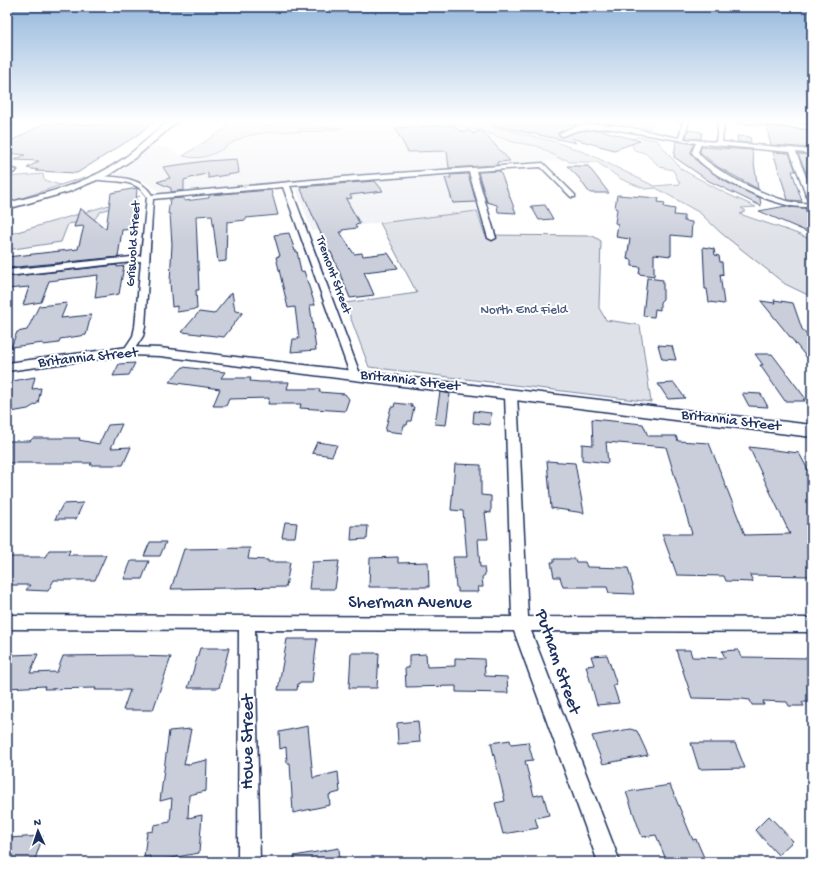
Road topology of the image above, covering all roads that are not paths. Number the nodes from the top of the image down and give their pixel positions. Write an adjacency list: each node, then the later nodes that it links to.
1 (126, 161): 7 (main road)
2 (700, 161): 11 (street)
3 (796, 161): 11 (street)
4 (14, 170): 6 (street)
5 (472, 170): 8 (street); 9 (street); 13 (street)
6 (7, 175)
7 (96, 178): 10 (street, Griswold Street); 12 (main road)
8 (286, 185): 10 (street); 18 (street, Tremont Street)
9 (573, 196)
10 (150, 197): 14 (street, Griswold Street)
11 (812, 202)
12 (7, 206)
13 (492, 238)
14 (146, 258): 15 (street); 16 (street, Griswold Street)
15 (7, 273)
16 (128, 351): 17 (main road, Britannia Street); 18 (main road, Britannia Street)
17 (7, 367)
18 (355, 374): 19 (main road, Britannia Street)
19 (511, 394): 20 (main road, Britannia Street); 23 (street, Putnam Street)
20 (812, 430)
21 (7, 622): 22 (street, Sherman Avenue)
22 (247, 623): 23 (street, Sherman Avenue); 25 (street, Howe Street)
23 (520, 624): 24 (street, Sherman Avenue); 26 (street, Putnam Street)
24 (812, 625)
25 (249, 862)
26 (608, 862)

